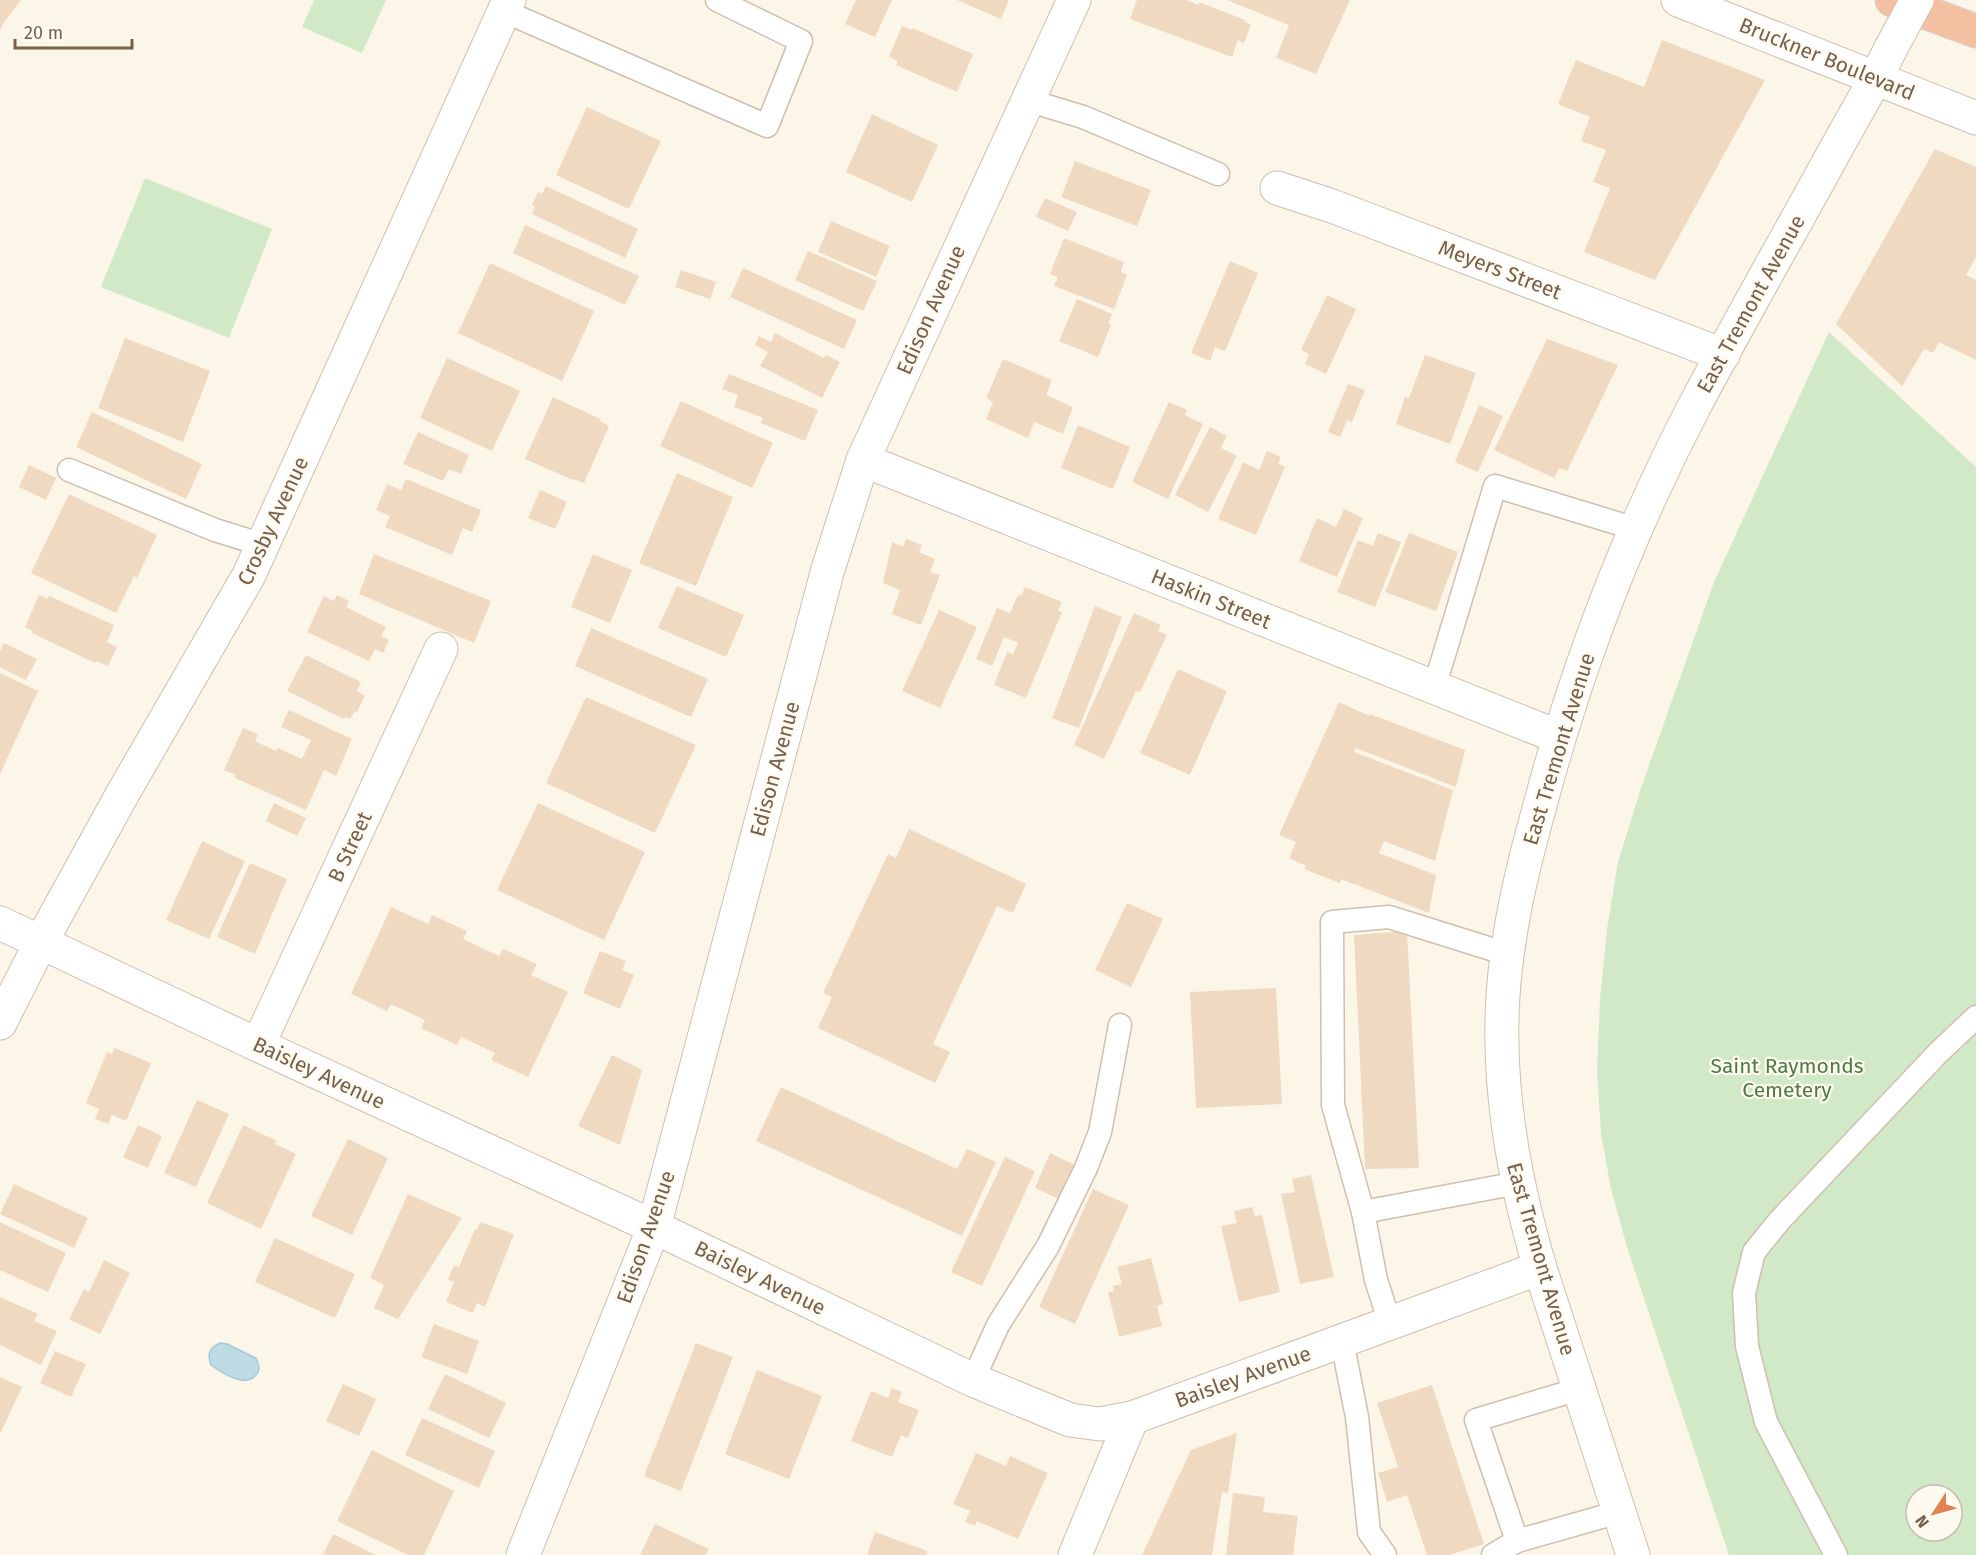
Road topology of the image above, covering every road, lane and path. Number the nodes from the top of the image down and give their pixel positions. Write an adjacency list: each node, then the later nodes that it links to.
1 (717, 0): 6 (lane)
2 (1074, 0): 9 (street, Edison Avenue)
3 (1678, 0): 8 (street, Bruckner Boulevard)
4 (1892, 0): 7 (highway)
5 (1917, 0): 8 (street, East Tremont Avenue, bridge)
6 (507, 5): 17 (street, Crosby Avenue)
7 (1976, 32)
8 (1876, 77): 10 (street, Bruckner Boulevard); 13 (street, East Tremont Avenue)
9 (1028, 100): 11 (lane); 14 (street, Edison Avenue)
10 (1976, 118)
11 (1218, 174)
12 (1277, 188): 13 (street, Meyers Street)
13 (1723, 355): 16 (street, East Tremont Avenue)
14 (863, 460): 19 (street, Haskin Street); 30 (street, Edison Avenue)
15 (69, 470): 17 (lane)
16 (1636, 529): 19 (lane); 20 (street, East Tremont Avenue)
17 (263, 545): 22 (street, Crosby Avenue)
18 (441, 650): 27 (street, B Street)
19 (1434, 688): 20 (street, Haskin Street)
20 (1559, 737): 23 (street, East Tremont Avenue)
21 (0, 923): 22 (street, Baisley Avenue)
22 (41, 942): 25 (street, Crosby Avenue); 27 (street, Baisley Avenue)
23 (1507, 954): 28 (street, East Tremont Avenue); 29 (lane)
24 (1976, 1017): 44 (lane)
25 (0, 1023)
26 (1120, 1025): 34 (lane)
27 (258, 1045): 30 (street, Baisley Avenue)
28 (1518, 1183): 29 (lane); 31 (street, East Tremont Avenue)
29 (1362, 1212): 32 (lane)
30 (654, 1227): 34 (street, Baisley Avenue); 39 (street, Edison Avenue)
31 (1540, 1268): 32 (street, Baisley Avenue); 35 (street, East Tremont Avenue)
32 (1390, 1323): 33 (street, Baisley Avenue)
33 (1342, 1341): 36 (street, Baisley Avenue); 41 (lane)
34 (973, 1380): 36 (street, Baisley Avenue)
35 (1579, 1389): 37 (street, East Tremont Avenue); 38 (lane)
36 (1132, 1418): 40 (street)
37 (1618, 1512): 38 (lane); 43 (street, East Tremont Avenue)
38 (1516, 1541): 42 (lane)
39 (523, 1555)
40 (1075, 1555)
41 (1385, 1555)
42 (1492, 1555)
43 (1633, 1555)
44 (1836, 1555)

